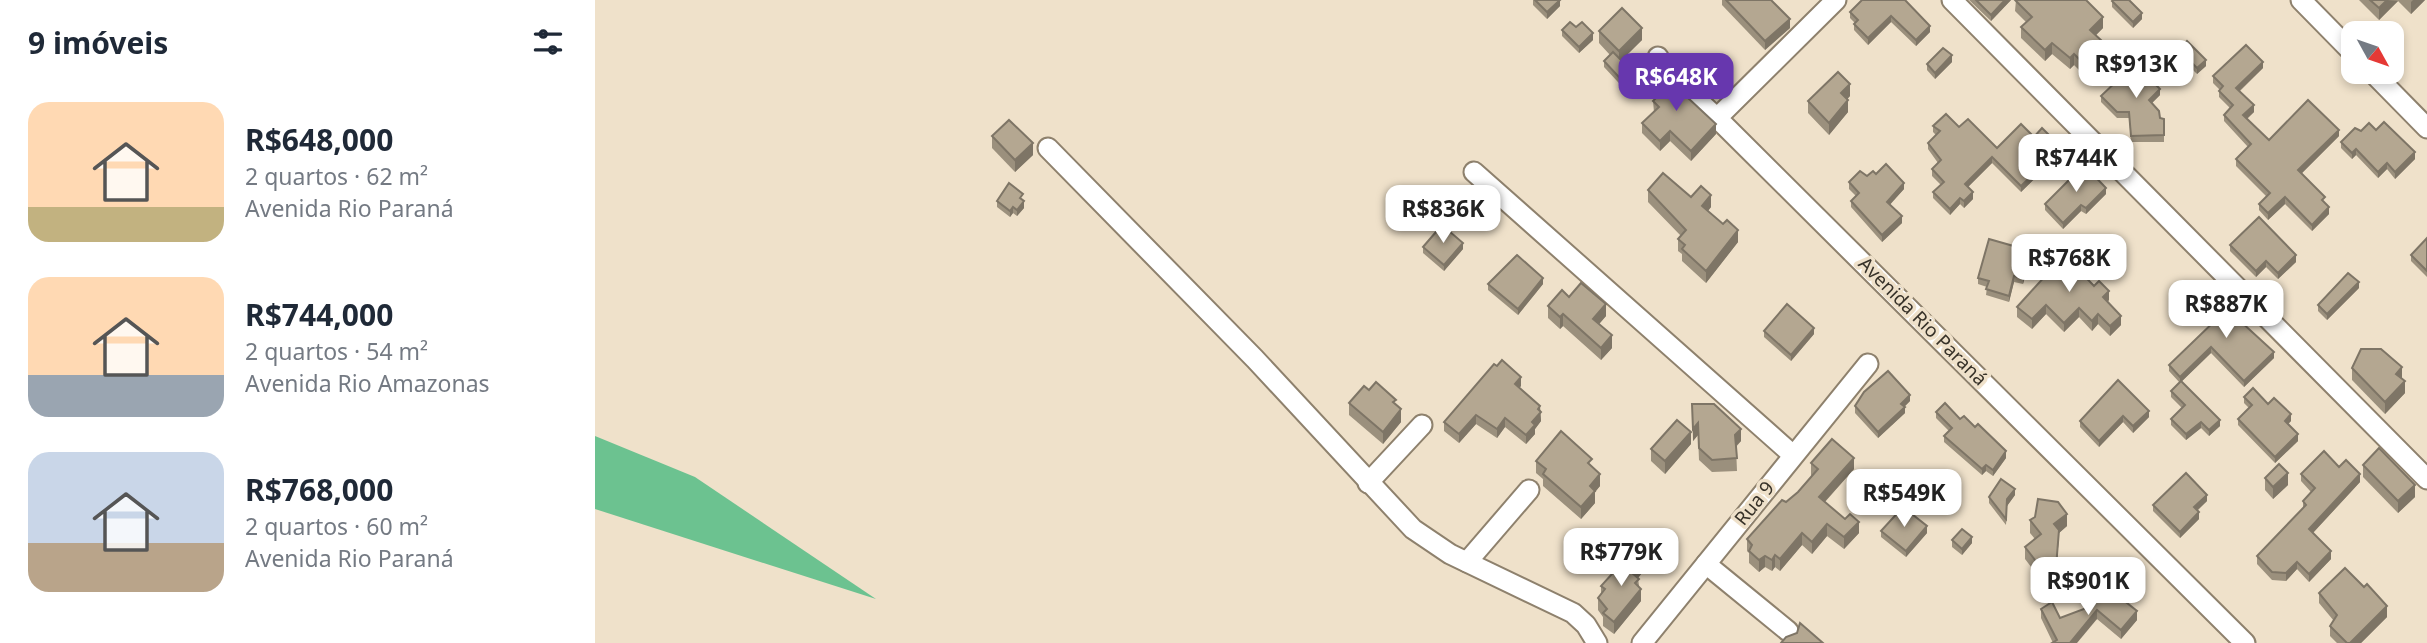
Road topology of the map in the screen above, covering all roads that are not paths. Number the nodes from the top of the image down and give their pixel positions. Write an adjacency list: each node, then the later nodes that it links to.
1 (1835, 0): 7 (street)
2 (1952, 0): 14 (street)
3 (2301, 0): 4 (street)
4 (2341, 41)
5 (1658, 57): 7 (street, Avenida Rio Paraná)
6 (2384, 84): 8 (street)
7 (1717, 118): 22 (street, Avenida Rio Paraná)
8 (2427, 128)
9 (1048, 148): 15 (street)
10 (1474, 172): 13 (street)
11 (1868, 364): 13 (street, Rua 9)
12 (1422, 425): 15 (street)
13 (1793, 455): 18 (street, Rua 9)
14 (2427, 479)
15 (1368, 483): 17 (street)
16 (1529, 490): 17 (street)
17 (1467, 562): 20 (street)
18 (1706, 564): 19 (street); 21 (street, Rua 9)
19 (1788, 631)
20 (1597, 643)
21 (1641, 643)
22 (2245, 643)

